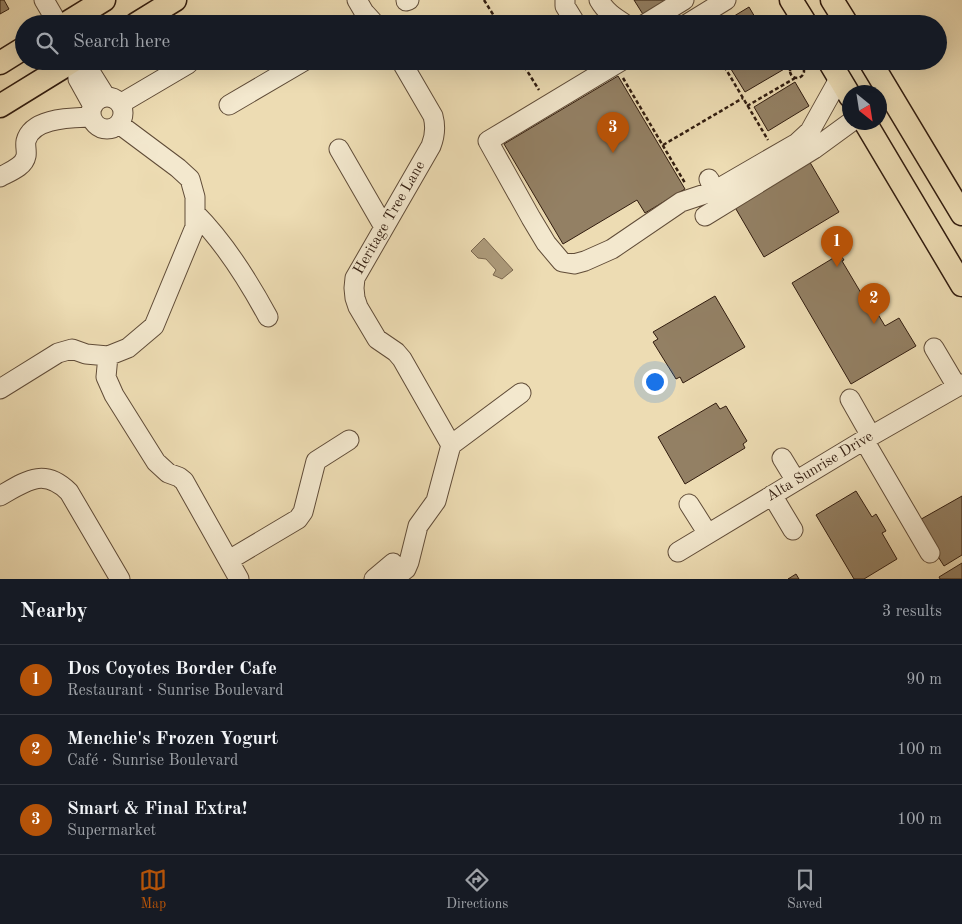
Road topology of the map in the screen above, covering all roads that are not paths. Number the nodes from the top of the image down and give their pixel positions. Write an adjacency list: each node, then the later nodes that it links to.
1 (44, 0): 12 (street)
2 (104, 0): 13 (main road)
3 (175, 0): 14 (main road)
4 (357, 0): 15 (street)
5 (564, 0): 16 (street)
6 (590, 0): 17 (street)
7 (599, 0): 18 (street)
8 (684, 0): 19 (street)
9 (726, 0): 20 (street)
10 (791, 0): 21 (main road)
11 (832, 0): 22 (main road)
12 (53, 15)
13 (80, 15)
14 (151, 15)
15 (366, 15)
16 (570, 15)
17 (596, 15)
18 (611, 15)
19 (660, 15)
20 (702, 15)
21 (800, 15)
22 (841, 15)
23 (15, 53): 24 (main road)
24 (0, 62)
25 (58, 70): 34 (main road)
26 (88, 70): 35 (street)
27 (176, 70): 35 (street)
28 (289, 70): 33 (street)
29 (406, 70): 44 (street, Heritage Tree Lane)
30 (606, 70): 32 (street)
31 (877, 70): 42 (main road)
32 (839, 79)
33 (229, 105)
34 (0, 106)
35 (102, 106): 36 (street); 36 (street); 40 (street)
36 (119, 124): 41 (street)
37 (842, 128): 43 (street)
38 (870, 130): 45 (main road)
39 (339, 149): 44 (street)
40 (0, 178)
41 (195, 213): 46 (street); 48 (street)
42 (962, 214)
43 (705, 216)
44 (384, 227): 55 (street, Heritage Tree Lane)
45 (962, 285)
46 (268, 316)
47 (934, 348): 49 (street)
48 (108, 356): 50 (street); 65 (street)
49 (959, 385): 53 (street, Alta Sunrise Drive)
50 (0, 390)
51 (521, 393): 55 (street)
52 (850, 399): 53 (street)
53 (868, 438): 57 (street, Alta Sunrise Drive); 64 (street)
54 (349, 440): 65 (street)
55 (451, 445): 66 (street)
56 (782, 458): 57 (street)
57 (796, 481): 58 (street, Alta Sunrise Drive)
58 (772, 495): 61 (street); 62 (street, Alta Sunrise Drive)
59 (0, 496): 67 (street)
60 (689, 504): 62 (street)
61 (793, 530)
62 (708, 534): 63 (street, Alta Sunrise Drive)
63 (678, 552)
64 (930, 552)
65 (228, 560): 68 (street)
66 (393, 571): 69 (street)
67 (120, 579)
68 (239, 579)
69 (374, 579)

